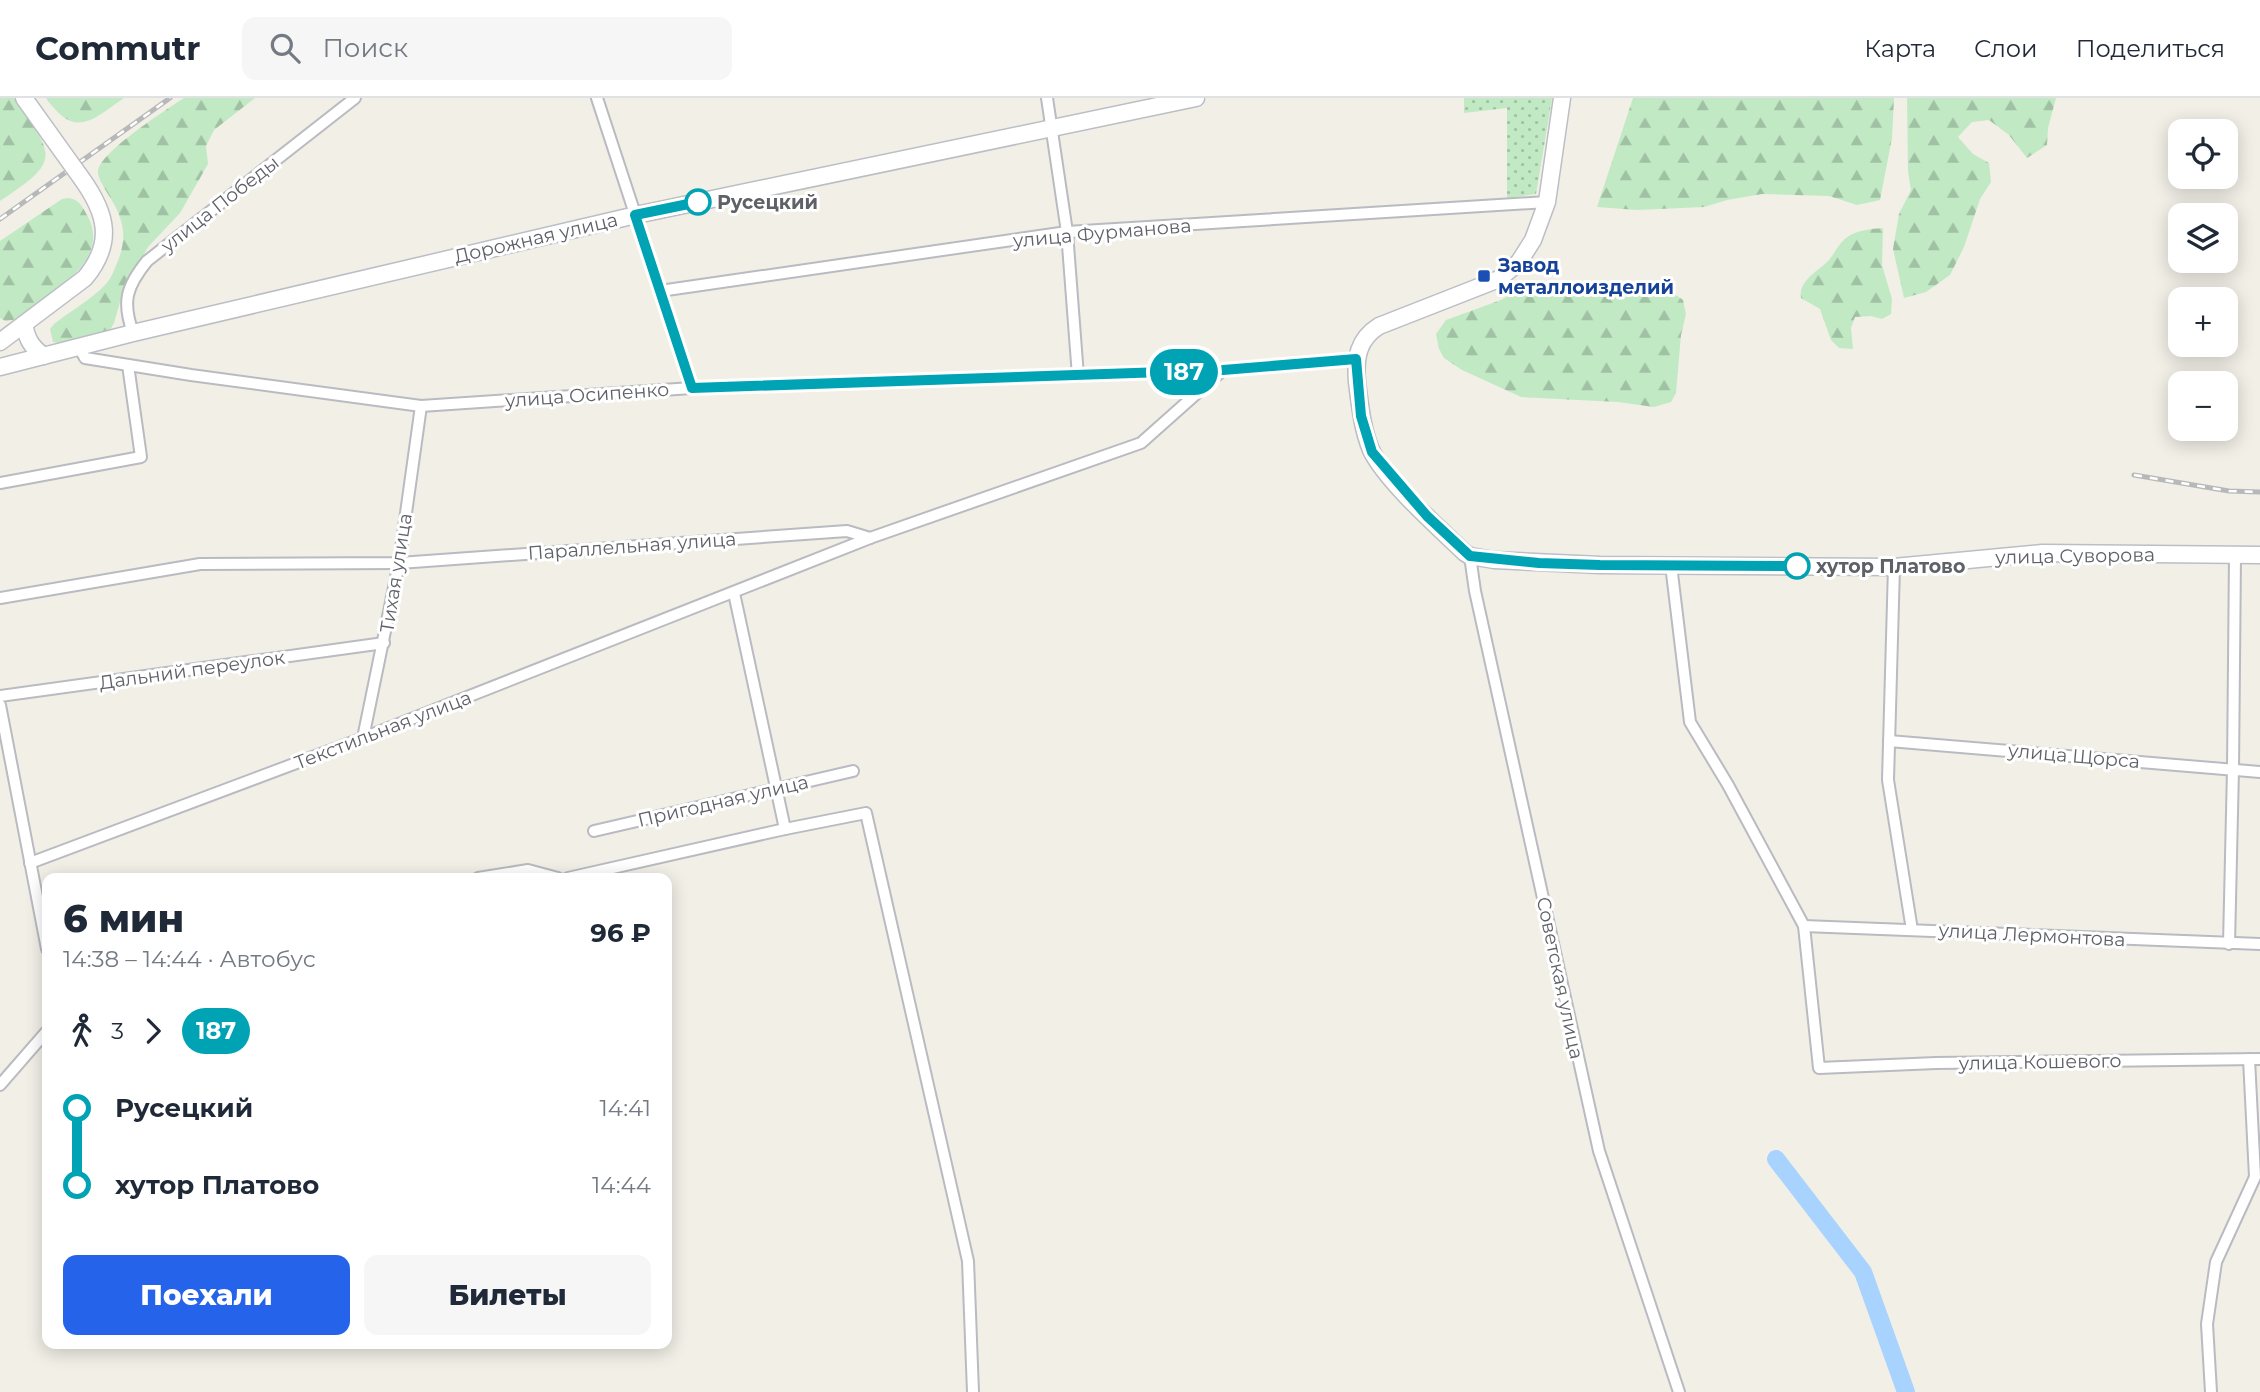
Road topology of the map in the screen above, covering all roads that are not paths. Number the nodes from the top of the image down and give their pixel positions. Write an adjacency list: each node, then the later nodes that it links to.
1 (24, 98): 12 (main road, bridge)
2 (355, 98): 13 (street, улица Победы)
3 (597, 98): 9 (street)
4 (1047, 98): 7 (street)
5 (1196, 98): 7 (main road, Дорожная улица)
6 (1562, 98): 8 (main road)
7 (1051, 130): 9 (main road, Дорожная улица); 10 (street)
8 (1547, 202): 10 (street, улица Фурманова); 17 (main road)
9 (635, 215): 11 (street); 13 (main road, Дорожная улица)
10 (1067, 232): 11 (street, улица Фурманова); 21 (street)
11 (660, 291): 22 (street)
12 (24, 324): 14 (main road); 16 (main road)
13 (133, 333): 15 (main road, Дорожная улица)
14 (0, 342)
15 (79, 347): 16 (main road, Дорожная улица); 18 (street, улица Осипенко)
16 (44, 356): 19 (main road, Дорожная улица)
17 (1356, 359): 20 (street, улица Осипенко); 28 (main road)
18 (128, 365): 23 (street, улица Осипенко); 24 (street)
19 (0, 367)
20 (1223, 370): 21 (street, улица Осипенко); 25 (street)
21 (1078, 376): 22 (street, улица Осипенко)
22 (692, 388): 23 (street, улица Осипенко)
23 (421, 406): 29 (street, Тихая улица)
24 (0, 483)
25 (870, 538): 29 (street, Параллельная улица); 32 (street, Текстильная улица)
26 (2235, 555): 27 (main road, улица Суворова); 31 (main road, улица Суворова); 39 (street)
27 (2260, 555)
28 (1470, 556): 30 (main road, улица Суворова); 58 (street, Советская улица)
29 (398, 563): 33 (street, Параллельная улица); 34 (street, Тихая улица)
30 (1671, 565): 31 (main road, улица Суворова); 50 (street)
31 (1894, 567): 38 (street)
32 (734, 593): 37 (street, Текстильная улица); 42 (street)
33 (0, 598)
34 (384, 643): 35 (street, Дальний переулок); 37 (street, Тихая улица)
35 (0, 696)
36 (0, 705): 45 (street)
37 (363, 738): 45 (street, Текстильная улица)
38 (1889, 741): 39 (street, улица Щорса); 51 (street)
39 (2233, 769): 41 (street, улица Щорса); 52 (street)
40 (853, 771): 42 (street, Пригодная улица)
41 (2260, 772)
42 (777, 788): 43 (street); 44 (street, Пригодная улица)
43 (785, 829): 48 (street); 57 (street)
44 (594, 831)
45 (30, 863): 49 (street)
46 (509, 873): 47 (street)
47 (539, 873)
48 (590, 873)
49 (42, 924)
50 (1804, 926): 51 (street, улица Лермонтова); 55 (street, улица Кошевого)
51 (1912, 930): 52 (street, улица Лермонтова)
52 (2228, 944): 53 (street, улица Лермонтова)
53 (2260, 944)
54 (42, 1037): 56 (street)
55 (2254, 1059): 59 (street)
56 (0, 1085)
57 (973, 1392)
58 (1679, 1392)
59 (2211, 1392)

